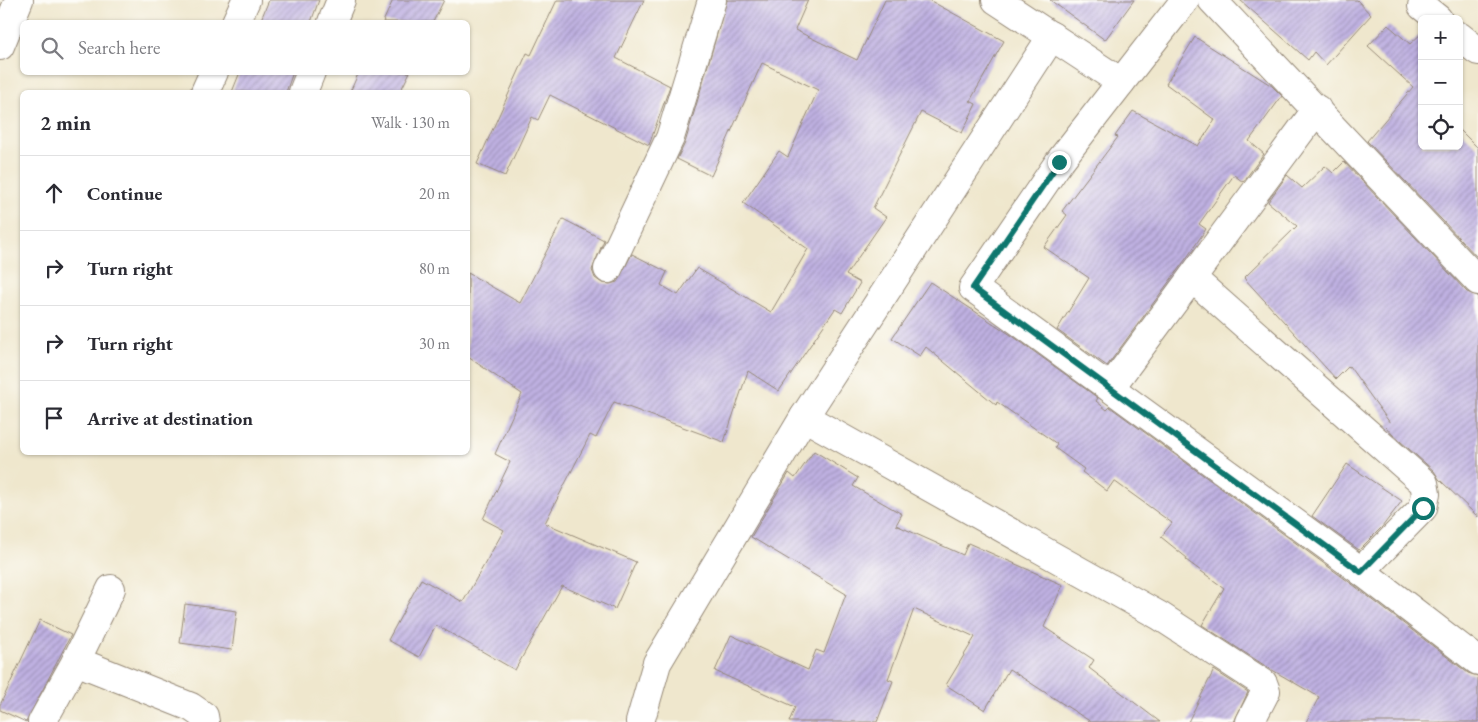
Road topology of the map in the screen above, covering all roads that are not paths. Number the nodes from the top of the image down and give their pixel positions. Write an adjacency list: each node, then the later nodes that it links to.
1 (19, 0): 12 (street)
2 (246, 0): 8 (street)
3 (341, 0): 9 (street)
4 (712, 0): 20 (street)
5 (996, 0): 10 (street)
6 (1185, 0): 16 (street)
7 (1212, 0): 19 (street)
8 (237, 20)
9 (333, 20)
10 (1052, 36): 16 (street); 24 (street)
11 (1463, 39): 13 (street)
12 (0, 46)
13 (1478, 51)
14 (213, 75): 17 (street)
15 (310, 75): 18 (street)
16 (1121, 82): 23 (street)
17 (206, 90)
18 (304, 90)
19 (1317, 109): 21 (street); 22 (street)
20 (608, 268)
21 (1192, 278): 23 (street); 25 (street)
22 (1478, 281)
23 (1110, 388): 25 (street)
24 (804, 417): 31 (street); 32 (street)
25 (1361, 572): 28 (street)
26 (111, 590): 27 (street)
27 (76, 661): 29 (street); 30 (street)
28 (1478, 661)
29 (42, 722)
30 (205, 722)
31 (640, 722)
32 (1250, 722)

